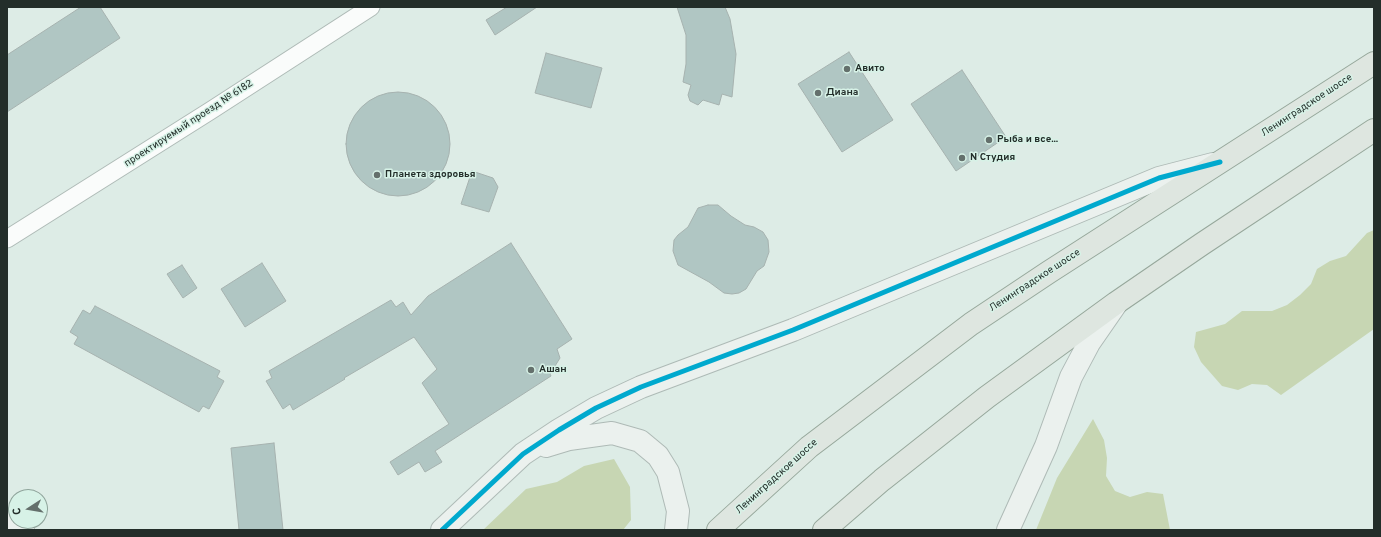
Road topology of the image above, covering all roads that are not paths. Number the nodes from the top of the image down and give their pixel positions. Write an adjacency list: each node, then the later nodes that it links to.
1 (371, 7): 5 (street, проектируемый проезд № 6182)
2 (1374, 63): 4 (main road, Ленинградское шоссе)
3 (1374, 130): 6 (main road)
4 (1220, 162): 7 (street); 12 (main road, Ленинградское шоссе)
5 (7, 239)
6 (1116, 303): 13 (main road); 14 (street)
7 (522, 454): 10 (street); 11 (street)
8 (7, 519): 9 (street)
9 (23, 530)
10 (442, 530)
11 (676, 530)
12 (718, 530)
13 (824, 530)
14 (1008, 530)

